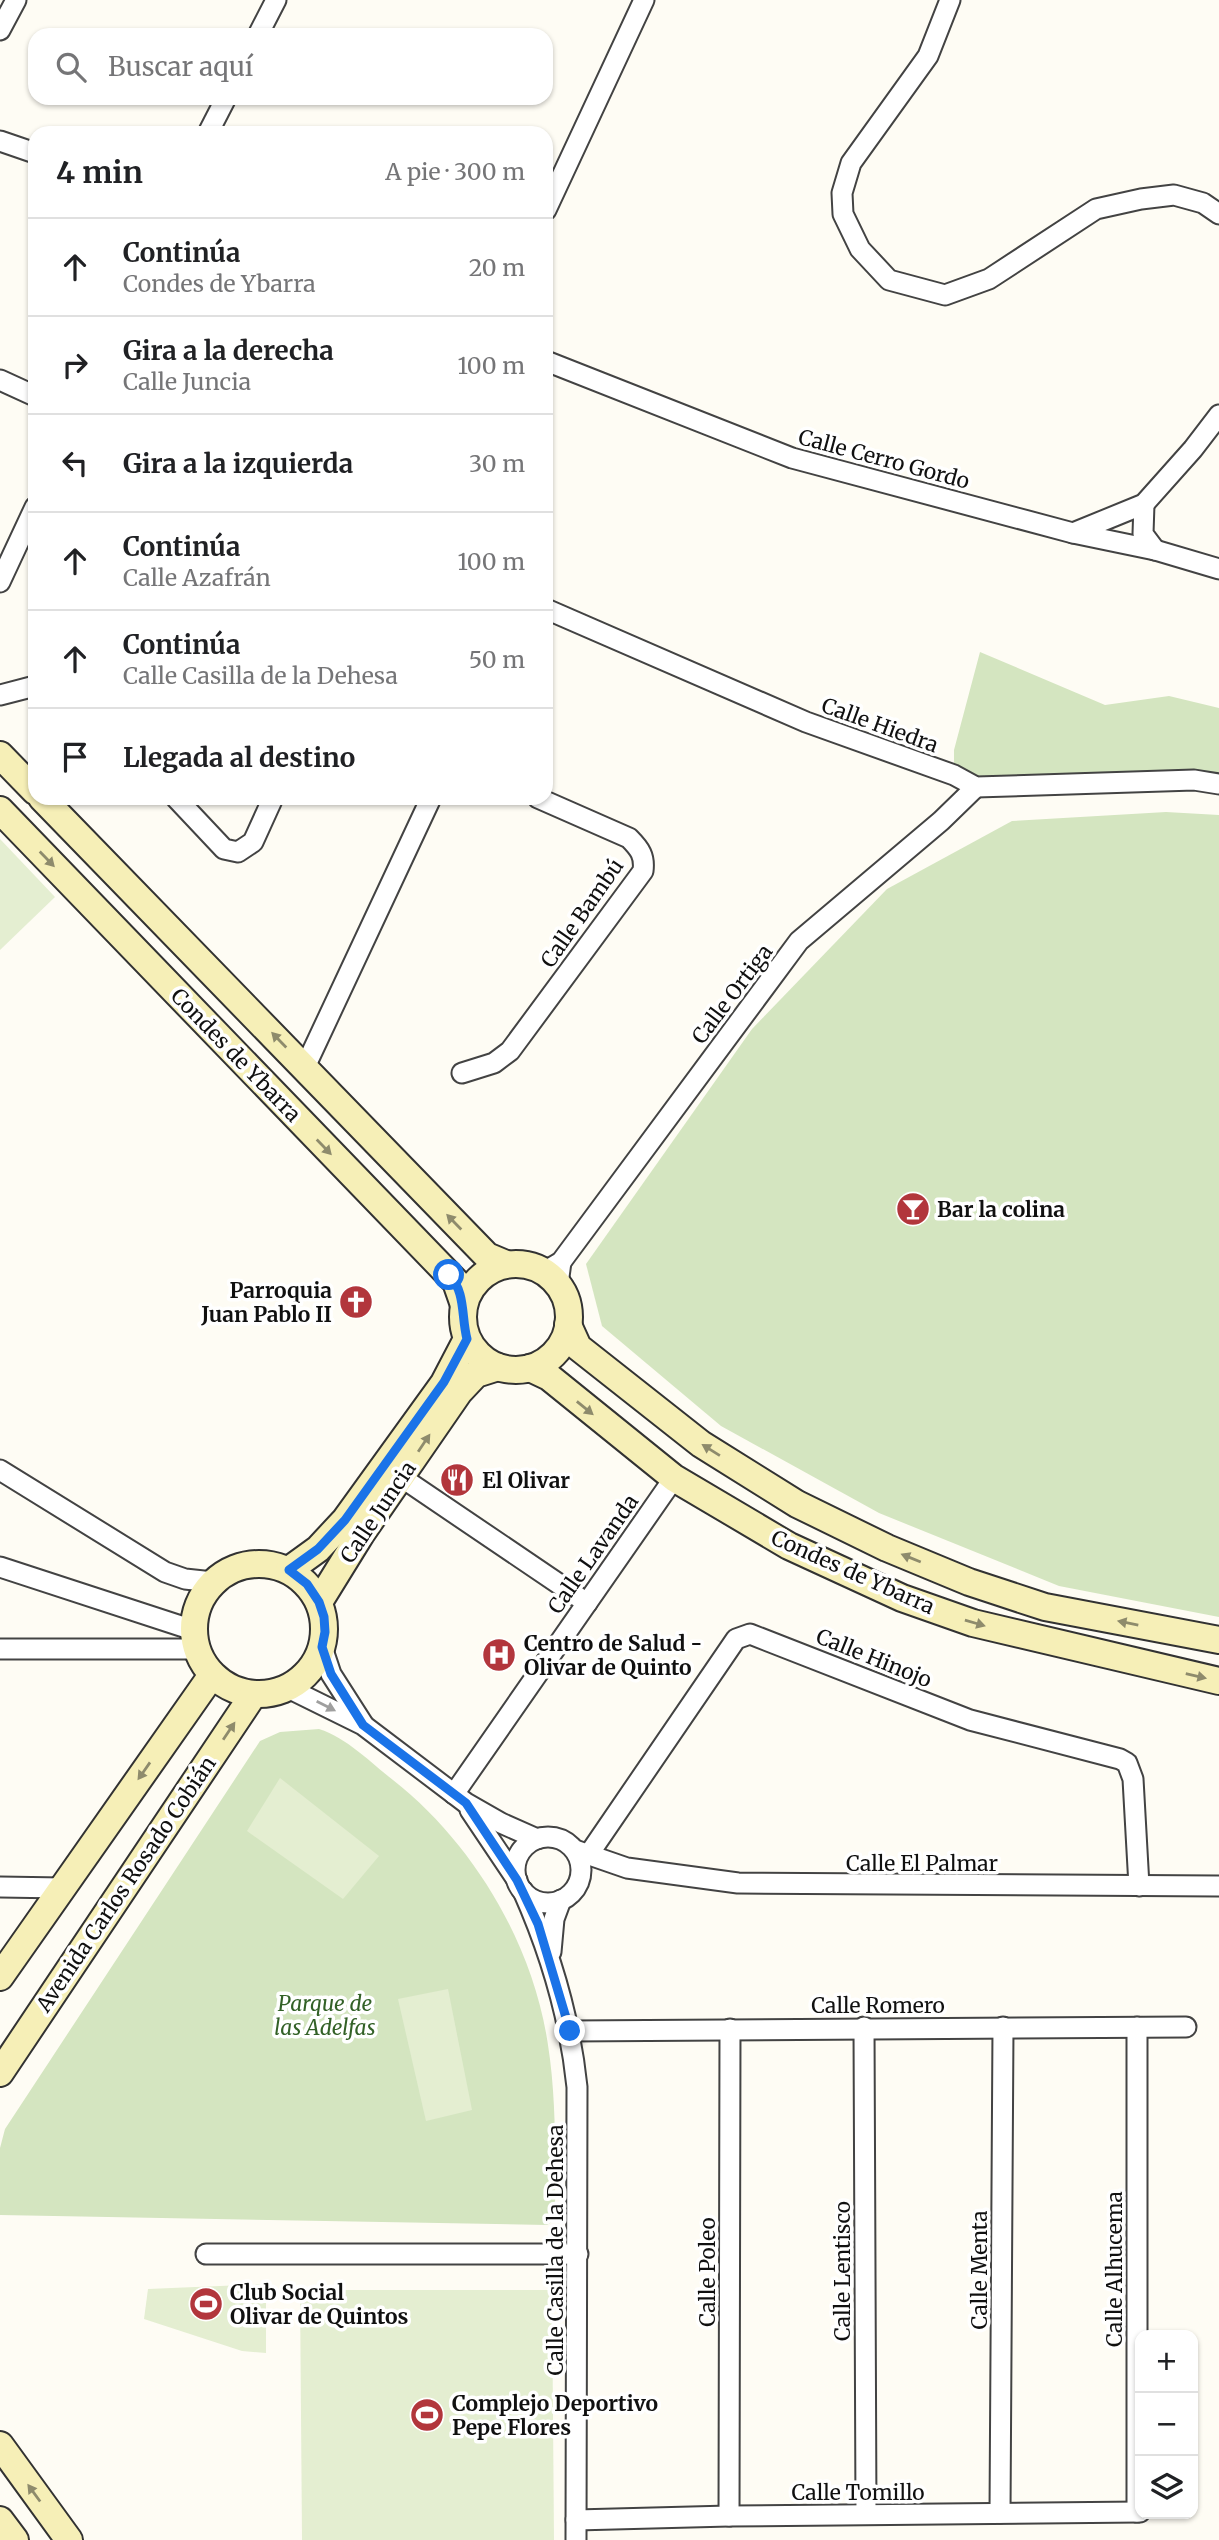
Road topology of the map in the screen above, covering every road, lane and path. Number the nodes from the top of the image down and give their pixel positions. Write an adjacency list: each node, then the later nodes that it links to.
1 (16, 0): 6 (street)
2 (276, 0): 5 (street)
3 (644, 0): 11 (street)
4 (950, 0): 12 (street)
5 (262, 28)
6 (0, 30)
7 (222, 105): 8 (street)
8 (212, 126)
9 (0, 141): 10 (street)
10 (28, 151)
11 (553, 195)
12 (1219, 214)
13 (553, 364): 19 (street, Calle Cerro Gordo)
14 (0, 380): 15 (street)
15 (28, 393)
16 (1219, 415): 17 (street)
17 (1144, 504): 19 (street); 20 (street)
18 (28, 522): 22 (street)
19 (1073, 533): 20 (street, Calle Cerro Gordo)
20 (1155, 550): 21 (street, Calle Cerro Gordo)
21 (1219, 569)
22 (0, 581)
23 (553, 612): 29 (street, Calle Hiedra)
24 (28, 688): 25 (street)
25 (0, 695)
26 (0, 755): 27 (main road)
27 (28, 784)
28 (1219, 784): 29 (street, Calle Hiedra)
29 (976, 787): 39 (street, Calle Ortiga)
30 (49, 805): 36 (main road, Condes de Ybarra, one-way to 30)
31 (183, 805): 32 (street)
32 (270, 805)
33 (428, 805): 36 (street)
34 (553, 805): 37 (street, Calle Bambú)
35 (0, 810): 40 (main road, Condes de Ybarra, one-way to 40)
36 (305, 1067): 38 (main road, Condes de Ybarra, one-way to 36)
37 (462, 1073)
38 (506, 1264): 39 (main road); 40 (main road)
39 (554, 1273): 41 (main road)
40 (464, 1305): 42 (main road)
41 (568, 1325): 44 (main road); 54 (main road, Condes de Ybarra, one-way to 41)
42 (467, 1339): 43 (main road); 49 (main road, Calle Juncia)
43 (498, 1367): 44 (main road); 46 (main road, Calle Juncia, one-way to 43)
44 (530, 1368): 47 (main road, Condes de Ybarra, one-way to 47)
45 (0, 1470): 50 (street)
46 (401, 1476): 51 (main road, Calle Juncia); 52 (street)
47 (674, 1478): 52 (street, Calle Lavanda); 58 (main road, Condes de Ybarra, one-way to 58)
48 (0, 1567): 53 (street)
49 (289, 1570): 50 (main road); 51 (main road)
50 (213, 1582): 53 (main road)
51 (319, 1602): 55 (main road)
52 (587, 1603): 62 (street, Calle Lavanda)
53 (195, 1639): 56 (street); 57 (main road)
54 (1219, 1640)
55 (322, 1647): 59 (main road); 61 (street)
56 (0, 1649)
57 (212, 1675): 60 (main road); 71 (main road, one-way to 71)
58 (1219, 1681)
59 (288, 1688): 60 (main road); 61 (street, one-way to 61)
60 (253, 1695): 81 (main road, Avenida Carlos Rosado Cobián, one-way to 60)
61 (363, 1725): 62 (street)
62 (460, 1798): 63 (street); 67 (street, Calle Casilla de la Dehesa)
63 (537, 1839): 64 (street); 67 (street)
64 (582, 1852): 65 (street, Calle El Palmar); 66 (street); 68 (street, Calle Hinojo)
65 (627, 1868): 66 (street, Calle El Palmar); 68 (street, Calle El Palmar)
66 (581, 1877): 72 (street)
67 (520, 1885): 72 (street); 73 (street, Calle Casilla de la Dehesa)
68 (1139, 1886): 69 (street, Calle El Palmar)
69 (1219, 1886)
70 (0, 1887): 71 (street)
71 (63, 1888): 74 (main road)
72 (561, 1900): 73 (street, Calle Casilla de la Dehesa)
73 (551, 1964): 80 (street, Calle Casilla de la Dehesa)
74 (0, 1977)
75 (1186, 2026): 78 (street, Calle Romero)
76 (864, 2027): 77 (street, Calle Romero); 79 (street, Calle Romero); 88 (street, Calle Lentisco)
77 (1003, 2027): 78 (street, Calle Romero); 87 (street, Calle Menta)
78 (1137, 2027): 85 (street, Calle Alhucema)
79 (730, 2029): 80 (street, Calle Romero); 89 (street, Calle Poleo)
80 (570, 2031): 83 (street, Calle Casilla de la Dehesa)
81 (0, 2073)
82 (206, 2253): 83 (street)
83 (578, 2254): 91 (street, Calle Casilla de la Dehesa)
84 (0, 2445): 93 (main road, one-way to 84)
85 (1138, 2456)
86 (1135, 2512): 87 (street, Calle Tomillo)
87 (1000, 2513): 88 (street, Calle Tomillo)
88 (866, 2514): 89 (street, Calle Tomillo)
89 (729, 2516): 91 (street, Calle Tomillo)
90 (0, 2520): 92 (main road)
91 (576, 2530)
92 (15, 2540)
93 (69, 2540)

